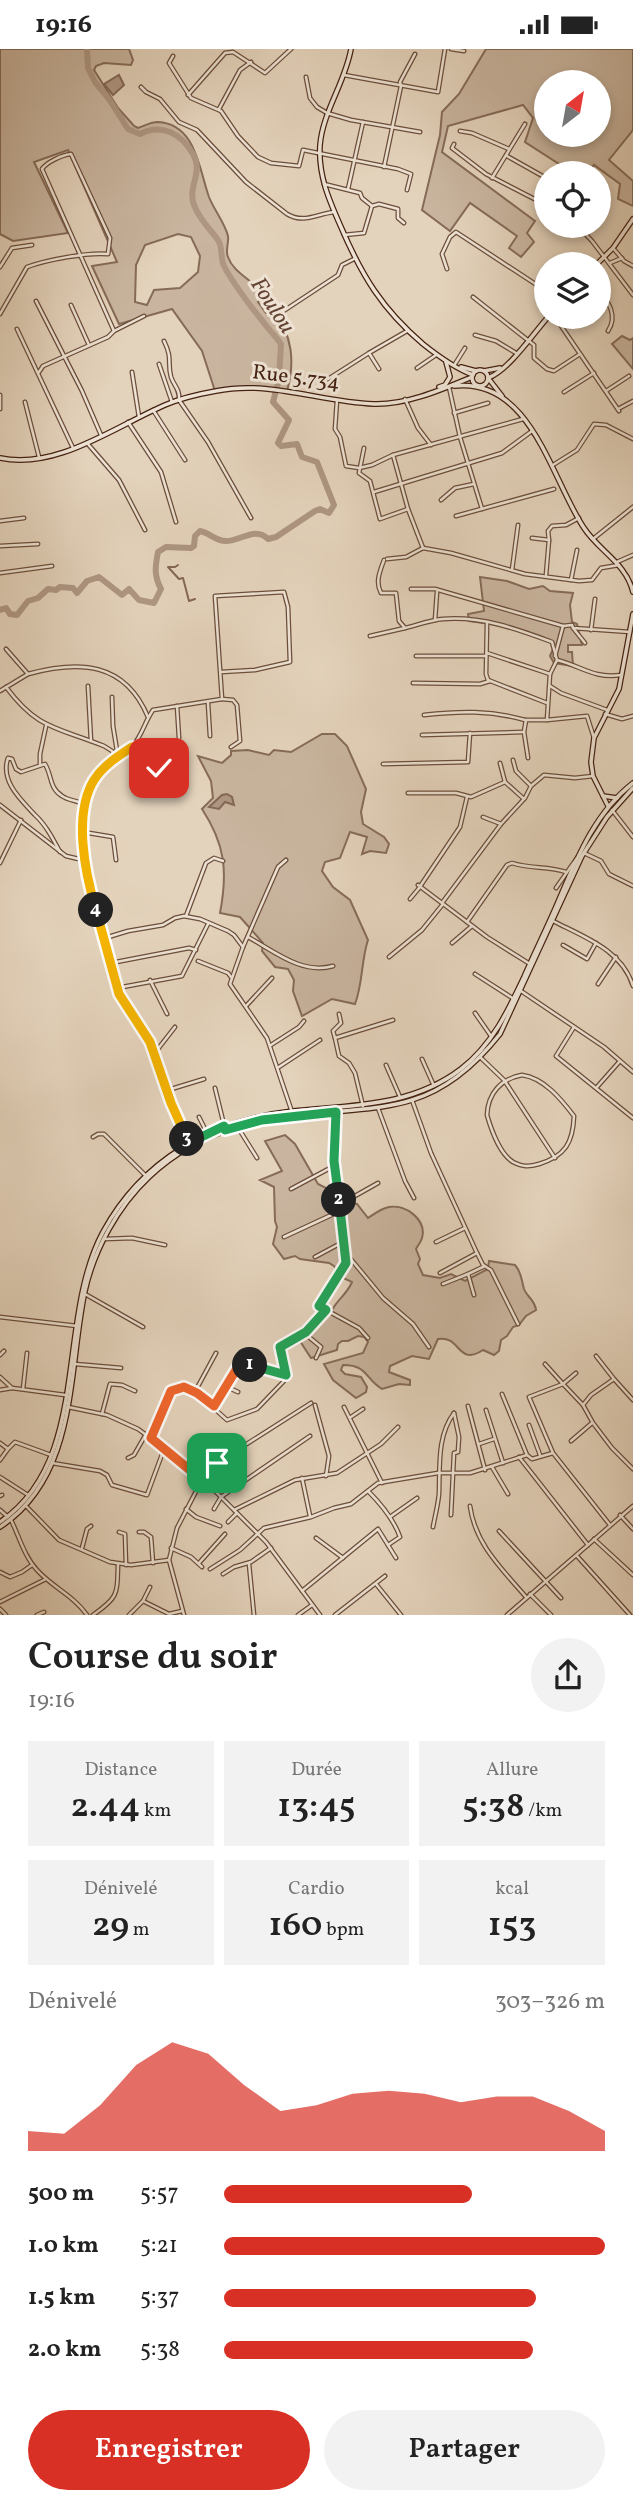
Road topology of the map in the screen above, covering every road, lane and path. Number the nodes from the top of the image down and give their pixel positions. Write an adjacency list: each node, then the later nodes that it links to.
1 (291, 49): 8 (street)
2 (351, 49): 9 (main road)
3 (446, 49): 11 (street)
4 (451, 49): 5 (street)
5 (464, 51)
6 (415, 54): 11 (street)
7 (173, 56): 13 (street)
8 (251, 62): 13 (street); 14 (street)
9 (344, 75): 11 (street); 15 (main road)
10 (306, 77): 15 (street)
11 (401, 86): 18 (street)
12 (141, 87): 34 (street)
13 (188, 95): 14 (street)
14 (219, 109): 23 (street)
15 (327, 113): 16 (street); 23 (main road)
16 (363, 122): 18 (street); 25 (street)
17 (525, 124): 22 (street)
18 (393, 126): 20 (street); 26 (street)
19 (460, 131): 22 (street)
20 (419, 132)
21 (454, 143): 28 (street)
22 (509, 149): 24 (street)
23 (320, 153): 25 (street); 29 (main road)
24 (507, 156): 27 (street); 28 (street)
25 (354, 161): 26 (street); 30 (street)
26 (384, 168): 31 (street)
27 (534, 171)
28 (492, 177): 32 (street)
29 (324, 184): 30 (street); 34 (main road)
30 (348, 189): 33 (street)
31 (407, 190)
32 (534, 199)
33 (372, 206): 36 (street); 37 (street)
34 (334, 212): 37 (main road)
35 (633, 219): 40 (main road)
36 (404, 223)
37 (344, 235): 45 (main road)
38 (589, 238): 41 (street)
39 (33, 244): 49 (street)
40 (613, 248): 42 (main road); 44 (street)
41 (601, 252)
42 (609, 252)
43 (79, 255): 43 (street); 57 (street); 62 (street)
44 (622, 258): 46 (street); 48 (street)
45 (354, 259): 56 (street); 63 (main road)
46 (611, 263)
47 (611, 264): 52 (street)
48 (633, 266)
49 (0, 267)
50 (447, 269): 51 (street)
51 (534, 283)
52 (633, 295)
53 (473, 297): 65 (street)
54 (36, 301): 73 (street)
55 (71, 305): 67 (street)
56 (282, 312)
57 (0, 314)
58 (144, 316): 62 (street)
59 (17, 329): 80 (street)
60 (538, 329): 65 (main road)
61 (563, 329): 71 (street)
62 (114, 331): 67 (street)
63 (407, 331): 69 (street); 72 (main road)
64 (475, 335): 70 (street)
65 (528, 340): 70 (main road); 71 (street)
66 (163, 341): 94 (street)
67 (89, 345): 73 (street)
68 (465, 348): 76 (street)
69 (369, 353): 79 (street); 86 (street)
70 (516, 353): 77 (main road)
71 (580, 354): 83 (street)
72 (436, 355): 74 (main road); 78 (street)
73 (63, 357): 80 (street); 108 (street)
74 (447, 361): 76 (main road); 82 (main road); 91 (main road)
75 (159, 364): 98 (street)
76 (455, 364): 82 (main road)
77 (505, 365): 82 (main road, Rue 5.734); 85 (main road)
78 (417, 368)
79 (379, 369)
80 (39, 372): 114 (street)
81 (132, 372): 104 (street)
82 (476, 373): 85 (main road); 87 (main road); 88 (main road, Rue 5.734)
83 (594, 373): 89 (street); 90 (street)
84 (629, 376): 89 (street)
85 (488, 378): 87 (main road); 96 (main road)
86 (328, 379)
87 (478, 386): 88 (main road); 96 (main road)
88 (449, 387): 91 (main road, Rue 5.734); 103 (street)
89 (606, 391): 97 (street)
90 (564, 392)
91 (425, 393): 93 (main road, Rue 5.734)
92 (0, 395): 101 (street)
93 (405, 399): 95 (main road, Rue 5.734); 112 (street)
94 (179, 400): 95 (main road, Rue 5.734); 98 (main road, Rue 5.734); 131 (street)
95 (337, 400): 121 (street)
96 (505, 400): 105 (main road)
97 (633, 401)
98 (172, 402): 102 (main road, Rue 5.734)
99 (25, 403): 117 (street)
100 (488, 403): 103 (street)
101 (0, 409)
102 (153, 410): 104 (main road, Rue 5.734); 118 (street)
103 (454, 413): 109 (street)
104 (139, 417): 106 (main road, Rue 5.734)
105 (523, 419): 107 (main road); 109 (street)
106 (128, 422): 108 (main road, Rue 5.734); 135 (street)
107 (532, 431): 119 (street); 120 (main road)
108 (101, 435): 111 (main road, Rue 5.734)
109 (460, 437): 112 (street); 119 (street)
110 (633, 439): 120 (street)
111 (86, 442): 114 (main road, Rue 5.734); 137 (street)
112 (432, 445): 115 (street)
113 (364, 447): 121 (street)
114 (73, 448): 117 (main road, Rue 5.734)
115 (393, 455): 121 (street); 122 (street)
116 (0, 458): 117 (main road, Rue 5.734)
117 (39, 459)
118 (185, 460)
119 (468, 462): 122 (street); 123 (street)
120 (553, 465): 132 (main road)
121 (359, 468): 125 (street)
122 (400, 484): 125 (street); 128 (street)
123 (474, 484): 126 (street); 129 (street)
124 (554, 489): 129 (street)
125 (374, 492): 128 (street)
126 (441, 500)
127 (633, 507): 139 (street)
128 (408, 509): 143 (street)
129 (482, 509): 130 (street)
130 (456, 516)
131 (251, 518)
132 (579, 518): 139 (main road); 140 (street)
133 (24, 519): 134 (street)
134 (0, 521)
135 (176, 522)
136 (518, 525): 148 (street)
137 (145, 530)
138 (532, 538): 140 (street)
139 (593, 539): 146 (main road)
140 (549, 540): 150 (street)
141 (38, 544): 142 (street)
142 (0, 546)
143 (423, 548): 148 (street); 160 (street)
144 (577, 550): 151 (street)
145 (633, 555): 146 (street)
146 (618, 564): 151 (street); 154 (main road)
147 (52, 566): 149 (street)
148 (512, 571): 150 (street)
149 (0, 573)
150 (546, 575): 151 (street)
151 (571, 580)
152 (411, 589): 153 (street)
153 (437, 591): 157 (street); 159 (street)
154 (633, 592)
155 (595, 599): 162 (street)
156 (633, 614): 163 (main road)
157 (435, 620): 158 (street); 160 (street)
158 (487, 623): 167 (street); 169 (street)
159 (563, 626): 161 (street); 169 (street)
160 (405, 628): 164 (street)
161 (573, 628): 162 (street); 165 (street)
162 (591, 630): 163 (street)
163 (630, 632): 173 (main road)
164 (370, 636)
165 (585, 643)
166 (6, 649): 171 (street)
167 (487, 655): 168 (street); 172 (street); 174 (street)
168 (416, 656)
169 (556, 660): 172 (street); 173 (street)
170 (221, 672): 170 (street); 181 (street)
171 (28, 674): 178 (street); 188 (street)
172 (550, 674): 177 (street)
173 (621, 675): 185 (main road)
174 (490, 681): 175 (street); 183 (street)
175 (413, 683)
176 (88, 686): 198 (street)
177 (550, 686): 183 (street); 185 (street)
178 (6, 687): 179 (street); 191 (street)
179 (0, 691)
180 (112, 697): 201 (street)
181 (222, 699): 182 (street); 200 (street)
182 (208, 703): 184 (street); 195 (street)
183 (547, 703): 190 (street)
184 (177, 706): 188 (street); 196 (street)
185 (606, 712): 187 (street); 197 (main road)
186 (424, 715): 189 (street)
187 (633, 716)
188 (148, 717): 199 (street)
189 (524, 720): 190 (street); 192 (street)
190 (547, 720): 197 (street)
191 (46, 726): 198 (street); 205 (street)
192 (524, 732): 193 (street); 202 (street)
193 (470, 733): 194 (street); 206 (street)
194 (422, 735)
195 (210, 736)
196 (179, 738)
197 (594, 738): 209 (main road)
198 (91, 741): 201 (street)
199 (132, 747): 201 (street); 207 (street)
200 (232, 747)
201 (117, 758): 220 (street)
202 (528, 758)
203 (513, 760): 213 (street)
204 (500, 763): 210 (street)
205 (40, 764): 208 (street); 220 (street)
206 (383, 764)
207 (183, 773)
208 (2, 776)
209 (593, 776): 213 (street); 215 (main road)
210 (505, 782): 216 (street); 218 (street)
211 (4, 785): 229 (street)
212 (633, 785): 217 (main road); 221 (main road)
213 (531, 786): 218 (street)
214 (408, 793): 216 (street)
215 (603, 796): 217 (main road); 221 (main road); 222 (main road)
216 (467, 797): 238 (street)
217 (617, 798): 221 (main road)
218 (524, 799): 225 (street)
219 (0, 805): 224 (street)
220 (85, 805): 226 (street)
221 (612, 808): 222 (main road); 227 (street); 230 (main road)
222 (603, 813): 230 (main road)
223 (483, 817): 225 (street)
224 (21, 820): 228 (street); 229 (street)
225 (500, 824): 241 (street)
226 (83, 832): 231 (street); 232 (street)
227 (633, 837)
228 (2, 852): 235 (street)
229 (60, 852): 231 (street)
230 (582, 854): 236 (street); 237 (street); 243 (main road); 258 (main road)
231 (85, 860): 248 (street)
232 (116, 860)
233 (286, 860): 247 (street)
234 (223, 861): 242 (street)
235 (0, 863)
236 (566, 872): 239 (street); 244 (street)
237 (633, 885)
238 (420, 886): 240 (street); 241 (street)
239 (556, 888)
240 (410, 899)
241 (443, 904): 244 (street); 254 (street)
242 (186, 916): 245 (street); 248 (street)
243 (553, 921): 250 (street); 267 (main road)
244 (467, 922): 246 (street)
245 (208, 924): 252 (street); 253 (street)
246 (472, 926): 249 (street); 258 (street)
247 (248, 937): 252 (street); 259 (street)
248 (105, 938): 257 (street)
249 (452, 943)
250 (596, 943): 251 (street); 255 (street)
251 (563, 945)
252 (243, 947): 261 (street)
253 (196, 950): 257 (street); 263 (street)
254 (389, 957)
255 (616, 957): 264 (street); 265 (street)
256 (198, 961): 261 (street)
257 (111, 963): 266 (street)
258 (530, 964): 268 (main road)
259 (332, 966)
260 (475, 974): 268 (street)
261 (231, 977): 269 (street)
262 (272, 978): 269 (street)
263 (150, 980): 266 (street); 271 (street)
264 (598, 984)
265 (633, 986)
266 (117, 988): 281 (street)
267 (521, 991): 276 (street); 282 (main road)
268 (514, 999): 277 (main road)
269 (246, 1006): 280 (street)
270 (475, 1013): 277 (street)
271 (167, 1014)
272 (339, 1014): 278 (street)
273 (393, 1020): 278 (street)
274 (304, 1021): 280 (street)
275 (175, 1027): 281 (street)
276 (574, 1027): 284 (street); 291 (street)
277 (491, 1037): 290 (main road)
278 (335, 1038): 296 (street)
279 (320, 1041): 286 (street)
280 (271, 1045): 286 (street)
281 (154, 1054): 293 (street)
282 (480, 1057): 289 (street); 295 (main road)
283 (422, 1059): 290 (street)
284 (620, 1061): 287 (street); 291 (street)
285 (386, 1065): 294 (street)
286 (277, 1068): 298 (street)
287 (633, 1072)
288 (204, 1079): 293 (street)
289 (504, 1080): 308 (street); 308 (street); 308 (street)
290 (434, 1086): 294 (main road)
291 (597, 1087): 301 (street)
292 (215, 1088): 303 (street)
293 (168, 1090): 306 (street)
294 (400, 1099): 296 (main road)
295 (412, 1100): 297 (main road); 316 (street)
296 (363, 1106): 298 (main road)
297 (378, 1108): 299 (main road); 313 (street)
298 (292, 1111): 303 (main road)
299 (336, 1112): 302 (main road); 309 (street)
300 (200, 1117): 304 (street)
301 (633, 1118)
302 (237, 1126): 303 (main road); 307 (street)
303 (225, 1128): 304 (main road); 318 (main road)
304 (207, 1133): 306 (main road)
305 (93, 1137): 310 (street)
306 (189, 1143): 310 (main road)
307 (257, 1158)
308 (556, 1159)
309 (334, 1166): 312 (street); 314 (street)
310 (145, 1175): 334 (main road)
311 (378, 1183): 314 (street)
312 (291, 1189)
313 (414, 1198)
314 (339, 1205): 315 (street)
315 (340, 1211): 317 (street); 319 (street)
316 (466, 1228): 320 (street); 323 (street)
317 (284, 1237)
318 (105, 1239): 321 (street); 329 (main road)
319 (343, 1242): 322 (street); 324 (street)
320 (436, 1242)
321 (164, 1245)
322 (345, 1252): 331 (street); 338 (street)
323 (477, 1253): 325 (street); 326 (street)
324 (315, 1257)
325 (485, 1266): 327 (street); 333 (street)
326 (440, 1273)
327 (468, 1274): 328 (street); 330 (street)
328 (443, 1284)
329 (85, 1294): 334 (main road); 335 (street)
330 (474, 1295)
331 (326, 1310): 336 (street); 337 (street)
332 (0, 1317): 334 (street)
333 (519, 1324)
334 (77, 1326): 345 (main road); 361 (main road)
335 (143, 1327)
336 (304, 1333): 344 (street); 349 (street)
337 (368, 1338)
338 (429, 1347)
339 (4, 1351): 342 (street)
340 (27, 1353): 355 (street)
341 (216, 1353): 359 (street)
342 (0, 1355)
343 (596, 1356): 351 (street)
344 (316, 1358)
345 (75, 1364): 347 (street); 364 (main road)
346 (545, 1364): 352 (street)
347 (121, 1368)
348 (576, 1373): 352 (street)
349 (286, 1375): 353 (street); 365 (street)
350 (0, 1377): 354 (street)
351 (614, 1378): 362 (street); 363 (street)
352 (563, 1384): 363 (street); 385 (street)
353 (227, 1387): 358 (street); 365 (street)
354 (12, 1388): 355 (street); 356 (street)
355 (23, 1389): 361 (street)
356 (0, 1390)
357 (135, 1391): 370 (street)
358 (238, 1392)
359 (197, 1393): 365 (street); 377 (street)
360 (502, 1394): 387 (street)
361 (65, 1395): 364 (main road)
362 (632, 1399)
363 (583, 1405): 372 (street)
364 (66, 1406): 370 (street); 386 (main road); 392 (main road)
365 (214, 1406)
366 (468, 1406): 381 (street)
367 (344, 1407): 371 (street)
368 (363, 1409): 371 (street)
369 (486, 1410): 378 (street)
370 (102, 1414): 375 (street)
371 (350, 1418): 384 (street)
372 (593, 1423): 379 (street); 395 (street)
373 (529, 1425): 388 (street)
374 (398, 1427): 384 (street)
375 (146, 1434): 377 (street); 390 (street)
376 (310, 1436): 407 (street)
377 (151, 1438): 382 (street)
378 (495, 1439): 381 (street); 393 (street)
379 (571, 1441)
380 (0, 1443): 383 (street)
381 (479, 1444): 396 (street)
382 (164, 1448): 392 (street); 402 (street)
383 (8, 1449): 386 (street); 391 (street)
384 (366, 1452): 399 (street); 403 (street)
385 (553, 1453): 388 (street); 423 (street)
386 (51, 1455): 406 (main road)
387 (527, 1455): 388 (street); 389 (street)
388 (540, 1455)
389 (518, 1456): 393 (street); 436 (street)
390 (128, 1458)
391 (0, 1461)
392 (52, 1463): 409 (main road)
393 (503, 1463): 394 (street)
394 (492, 1467): 396 (street); 405 (street)
395 (633, 1469)
396 (485, 1470): 398 (street)
397 (438, 1473): 398 (street); 398 (street); 403 (street); 426 (street)
398 (455, 1473): 416 (street)
399 (326, 1476): 401 (street); 402 (street)
400 (0, 1477): 406 (street)
401 (302, 1478): 415 (street); 418 (street)
402 (202, 1480): 407 (street); 412 (street)
403 (382, 1483): 404 (street)
404 (368, 1491): 418 (street); 419 (street)
405 (508, 1494)
406 (28, 1495): 420 (main road)
407 (221, 1497): 413 (street); 415 (street)
408 (418, 1498): 419 (street)
409 (25, 1505): 420 (main road); 439 (street)
410 (470, 1506): 461 (street)
411 (633, 1506): 417 (street)
412 (186, 1509): 425 (street); 437 (street)
413 (214, 1509)
414 (0, 1510): 420 (street)
415 (236, 1511): 421 (street); 431 (street)
416 (451, 1515)
417 (620, 1515): 423 (street); 427 (street)
418 (311, 1517): 431 (street)
419 (390, 1517): 435 (street)
420 (9, 1519): 422 (main road); 448 (street)
421 (228, 1522)
422 (0, 1525)
423 (610, 1525): 434 (street)
424 (91, 1526): 439 (street)
425 (220, 1526)
426 (433, 1527)
427 (633, 1529)
428 (499, 1531): 457 (street)
429 (119, 1532): 449 (street)
430 (139, 1532): 444 (street)
431 (257, 1533): 438 (street); 451 (street)
432 (225, 1534): 445 (street)
433 (316, 1538): 441 (street)
434 (594, 1539): 436 (street); 454 (street)
435 (388, 1545): 441 (street); 442 (street)
436 (588, 1545): 440 (street)
437 (171, 1548): 443 (street); 445 (street)
438 (271, 1548): 447 (street); 460 (street)
439 (82, 1549): 446 (street)
440 (577, 1556): 457 (street); 481 (street)
441 (342, 1558): 460 (street)
442 (396, 1558)
443 (169, 1560): 444 (street); 468 (street)
444 (153, 1563): 449 (street)
445 (199, 1563): 450 (street)
446 (118, 1564): 449 (street); 472 (street)
447 (249, 1564): 453 (street); 474 (street)
448 (32, 1565): 452 (street); 456 (street)
449 (126, 1565)
450 (202, 1567)
451 (210, 1569)
452 (0, 1571)
453 (223, 1574)
454 (633, 1575)
455 (385, 1576): 458 (street)
456 (46, 1579): 464 (street); 471 (street)
457 (544, 1581): 461 (street); 462 (street)
458 (376, 1584): 477 (street); 478 (street)
459 (150, 1587): 463 (street)
460 (302, 1591): 465 (street)
461 (528, 1595): 479 (street); 480 (street)
462 (561, 1598)
463 (143, 1601): 468 (street); 473 (street)
464 (0, 1602)
465 (312, 1605): 475 (street); 476 (street)
466 (0, 1609): 469 (street)
467 (44, 1612): 470 (street)
468 (183, 1613)
469 (6, 1615)
470 (37, 1615)
471 (87, 1615)
472 (93, 1615)
473 (129, 1615)
474 (254, 1615)
475 (298, 1615)
476 (320, 1615)
477 (335, 1615)
478 (401, 1615)
479 (507, 1615)
480 (551, 1615)
481 (630, 1615)

